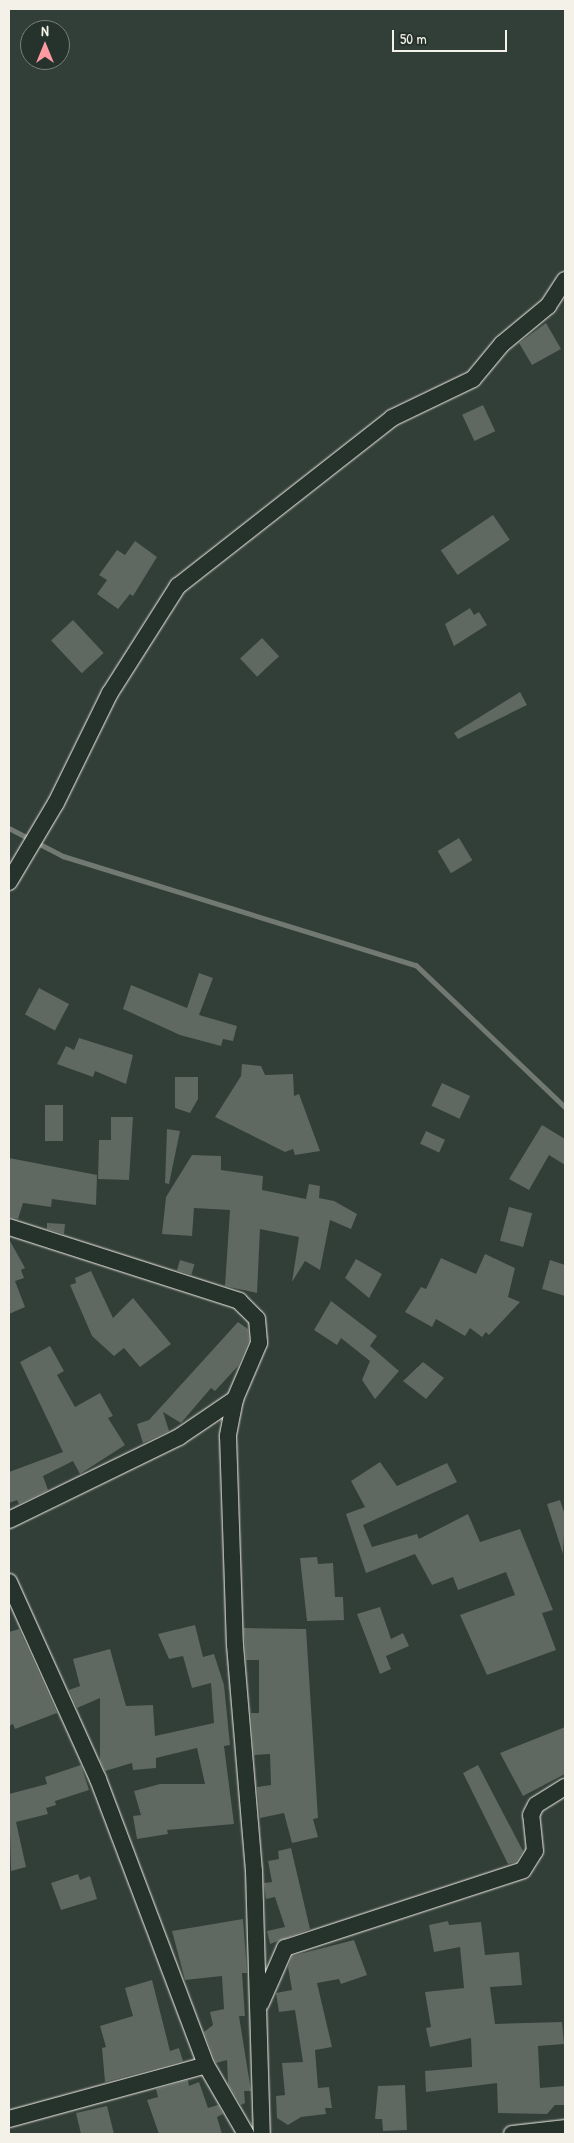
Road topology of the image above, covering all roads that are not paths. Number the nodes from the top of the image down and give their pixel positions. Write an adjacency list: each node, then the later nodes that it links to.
1 (565, 280): 2 (street)
2 (9, 882)
3 (9, 1227): 4 (street)
4 (235, 1399): 5 (street); 8 (street)
5 (9, 1520)
6 (9, 1582): 9 (street)
7 (565, 1787): 8 (street)
8 (259, 2007): 13 (street)
9 (206, 2066): 10 (street); 12 (street)
10 (9, 2119)
11 (565, 2128): 14 (street)
12 (246, 2134)
13 (262, 2134)
14 (512, 2134)

